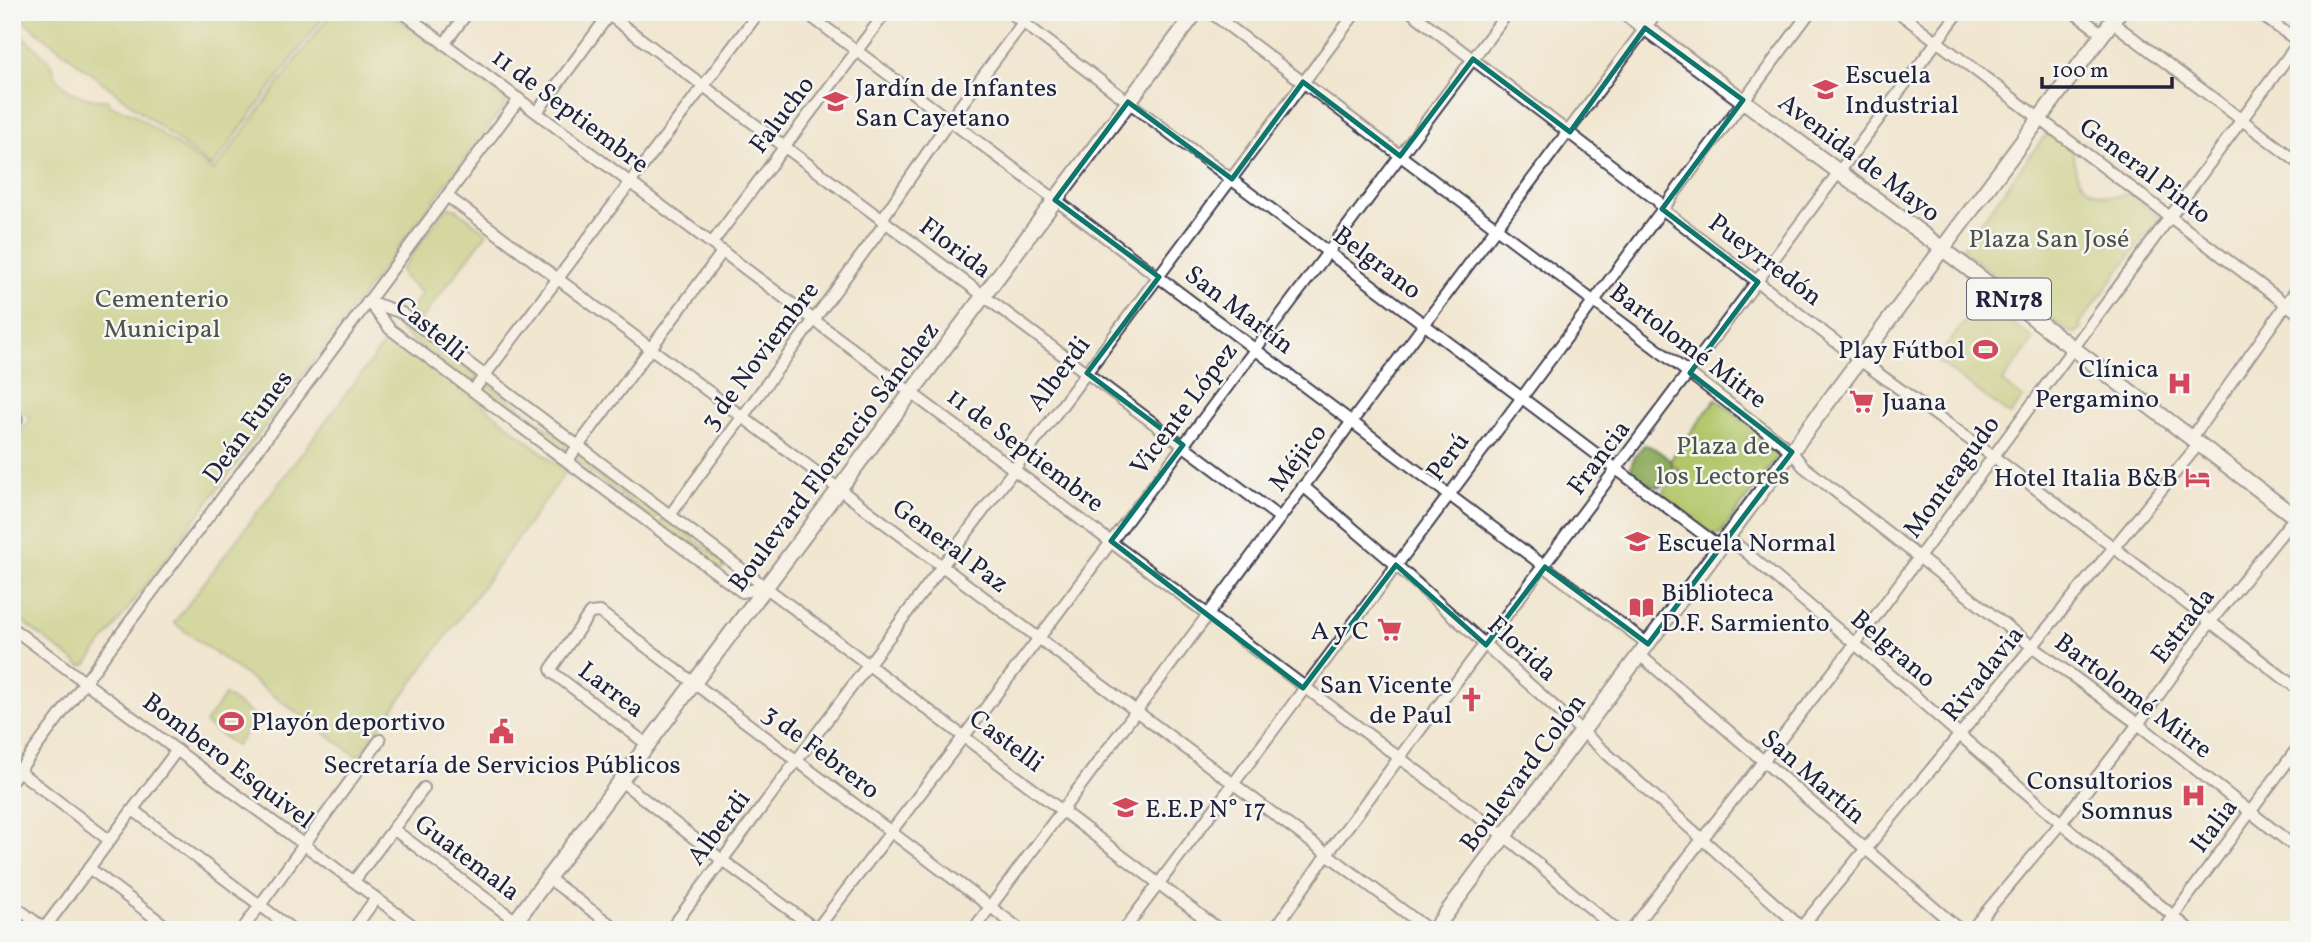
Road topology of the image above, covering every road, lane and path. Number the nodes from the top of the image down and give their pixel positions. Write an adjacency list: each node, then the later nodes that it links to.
1 (402, 12): 26 (street, 11 de Septiembre)
2 (468, 12): 26 (street)
3 (759, 12): 30 (street)
4 (805, 12): 27 (street, San Martín)
5 (886, 12): 27 (street, Falucho)
6 (1009, 12): 21 (street, Belgrano)
7 (1031, 12): 21 (street, 3 de Noviembre)
8 (1196, 12): 33 (main road, Boulevard Florencio Sánchez)
9 (1210, 12): 29 (street, Bartolomé Mitre)
10 (1356, 12): 29 (street, Alberdi)
11 (1411, 12): 28 (street, Pueyrredón)
12 (1507, 12): 28 (street, Vicente López)
13 (1624, 12): 23 (main road, Avenida de Mayo / RN178)
14 (1657, 12): 23 (street, Méjico)
15 (1810, 12): 32 (street, Perú)
16 (1898, 12): 24 (street, General Pinto)
17 (1959, 12): 24 (street, Francia)
18 (2073, 12): 22 (street)
19 (2257, 12): 25 (street)
20 (609, 13): 30 (street, Florida); 34 (street)
21 (1023, 23): 33 (street, Belgrano); 37 (street, 3 de Noviembre)
22 (2111, 23): 35 (main road); 36 (street)
23 (1645, 28): 32 (main road, Avenida de Mayo / RN178); 38 (street, Méjico)
24 (1938, 41): 35 (street, General Pinto); 42 (street, Francia)
25 (2299, 42): 36 (street, Monteagudo)
26 (444, 44): 31 (street, 11 de Septiembre)
27 (856, 51): 37 (street, San Martín); 39 (street, Falucho)
28 (1473, 59): 38 (street, Pueyrredón); 40 (street, Vicente López)
29 (1303, 82): 40 (street, Bartolomé Mitre); 43 (street, Alberdi)
30 (703, 85): 39 (street, Florida); 44 (street)
31 (519, 99): 34 (street, 11 de Septiembre); 45 (street, Deán Funes)
32 (1743, 100): 42 (main road, Avenida de Mayo / RN178); 47 (street, Perú)
33 (1128, 102): 43 (street, Belgrano); 46 (main road, Boulevard Florencio Sánchez)
34 (537, 112): 44 (street, 11 de Septiembre)
35 (2041, 119): 48 (street, General Pinto); 52 (main road)
36 (2241, 120): 41 (street); 48 (street, Monteagudo)
37 (949, 121): 46 (street, San Martín); 49 (street, 3 de Noviembre)
38 (1570, 132): 47 (street, Pueyrredón); 50 (street, Méjico)
39 (785, 146): 49 (street, Florida); 51 (street, Falucho)
40 (1400, 156): 50 (street, Bartolomé Mitre); 54 (street, Vicente López)
41 (2299, 163)
42 (1839, 172): 52 (main road, Avenida de Mayo / RN178); 57 (street, Francia)
43 (1232, 179): 54 (street, Belgrano); 55 (street, Alberdi)
44 (630, 182): 51 (street, 11 de Septiembre); 56 (street)
45 (447, 196): 56 (street, General Paz); 61 (street, Deán Funes)
46 (1055, 200): 55 (street, San Martín); 59 (main road, Boulevard Florencio Sánchez)
47 (1662, 209): 57 (street, Pueyrredón); 60 (street, Perú)
48 (2171, 217): 62 (street, General Pinto); 67 (street, Monteagudo)
49 (884, 220): 59 (street, Florida); 64 (street, 3 de Noviembre)
50 (1497, 229): 60 (street, Bartolomé Mitre); 65 (street, Méjico)
51 (712, 243): 53 (street, 11 de Septiembre)
52 (1944, 250): 67 (main road, Avenida de Mayo / RN178); 69 (main road)
53 (723, 251): 64 (street, 11 de Septiembre); 66 (street)
54 (1328, 252): 65 (street, Belgrano); 68 (street, Vicente López)
55 (1159, 277): 68 (street, San Martín); 70 (street, Alberdi)
56 (558, 278): 66 (street, General Paz); 72 (street)
57 (1758, 282): 69 (street, Pueyrredón); 71 (street, Francia)
58 (2299, 286): 62 (street, Rivadavia)
59 (984, 296): 70 (street, Florida); 74 (main road, Boulevard Florencio Sánchez)
60 (1592, 300): 71 (street, Bartolomé Mitre); 75 (street, Perú)
61 (368, 301): 72 (street, Castelli); 73 (street, Castelli); 113 (street, Deán Funes)
62 (2286, 305): 63 (street, General Pinto); 80 (street, Rivadavia)
63 (2299, 314)
64 (814, 319): 74 (street, 11 de Septiembre); 77 (street, 3 de Noviembre)
65 (1424, 326): 75 (street, Belgrano); 78 (street, Méjico)
66 (649, 348): 77 (street, General Paz); 82 (street)
67 (2074, 348): 80 (main road, Avenida de Mayo / RN178); 84 (street, Monteagudo)
68 (1256, 349): 78 (street, San Martín); 81 (street, Vicente López)
69 (1861, 361): 83 (main road); 84 (street, Pueyrredón)
70 (1087, 373): 81 (street, Florida); 86 (street, Alberdi)
71 (1689, 373): 83 (street, Bartolomé Mitre); 87 (street, Francia)
72 (485, 376): 73 (street); 82 (street, Castelli)
73 (473, 391): 85 (street, Castelli)
74 (912, 392): 86 (street, 11 de Septiembre); 89 (main road, Boulevard Florencio Sánchez)
75 (1520, 397): 87 (street, Belgrano); 90 (street, Perú)
76 (15, 415): 79 (street)
77 (741, 417): 89 (street, General Paz); 91 (street, 3 de Noviembre)
78 (1352, 421): 88 (street, Méjico); 90 (street, San Martín)
79 (12, 431)
80 (2194, 442): 92 (main road, Avenida de Mayo / RN178); 97 (street, Rivadavia)
81 (1183, 445): 93 (street, Florida); 95 (street, Vicente López)
82 (578, 446): 85 (street); 91 (street, Castelli)
83 (1792, 452): 96 (main road); 98 (street, Bartolomé Mitre)
84 (1994, 457): 97 (street, Pueyrredón); 98 (street, Monteagudo)
85 (566, 461): 94 (street, Castelli)
86 (1015, 469): 95 (street, 11 de Septiembre); 100 (street, Alberdi)
87 (1617, 470): 96 (street, Belgrano); 101 (street, Francia)
88 (1303, 486): 93 (street, Méjico); 99 (street, Florida)
89 (839, 490): 100 (street, General Paz); 102 (main road, Boulevard Florencio Sánchez)
90 (1448, 494): 99 (street, Perú); 101 (street, San Martín)
91 (667, 513): 94 (street, 3 de Noviembre); 102 (street, Castelli)
92 (2297, 516): 105 (street, Estrada)
93 (1280, 517): 104 (street, Méjico)
94 (654, 526): 102 (street, Castelli)
95 (1111, 541): 104 (street, 11 de Septiembre); 107 (street, Vicente López)
96 (1724, 542): 108 (street, Belgrano); 111 (main road, Boulevard Colón)
97 (2113, 547): 105 (street, Pueyrredón); 110 (street, Rivadavia)
98 (1921, 556): 108 (street, Monteagudo); 110 (street, Bartolomé Mitre)
99 (1396, 565): 109 (street, Florida); 115 (street, Perú)
100 (942, 566): 107 (street, General Paz); 112 (street, Alberdi)
101 (1545, 567): 109 (street, Francia); 111 (street, San Martín)
102 (766, 587): 112 (street, Castelli); 114 (main road, Boulevard Florencio Sánchez)
103 (594, 611): 114 (street, 3 de Febrero); 123 (street, Larrea)
104 (1207, 614): 115 (street, 11 de Septiembre); 117 (street, Méjico)
105 (2211, 621): 116 (street, Pueyrredón); 118 (street, Estrada)
106 (12, 628): 113 (street, Bombero Esquivel)
107 (1039, 638): 117 (street, General Paz); 121 (street, Vicente López)
108 (1855, 644): 120 (street, Belgrano); 128 (street, Monteagudo)
109 (1486, 645): 119 (street, Florida); 126 (street, Francia)
110 (2033, 647): 118 (street, Bartolomé Mitre); 120 (street, Rivadavia)
111 (1644, 649): 119 (main road, Boulevard Colón); 128 (street, San Martín)
112 (868, 665): 121 (street, Castelli); 127 (street, Alberdi)
113 (85, 682): 125 (street, Bombero Esquivel); 129 (street, Deán Funes)
114 (694, 684): 123 (main road, Boulevard Florencio Sánchez); 127 (street, 3 de Febrero)
115 (1303, 688): 126 (street, 11 de Septiembre); 131 (street, Perú)
116 (2299, 690)
117 (1136, 711): 131 (street, General Paz); 134 (street, Méjico)
118 (2138, 724): 135 (street, Bartolomé Mitre); 136 (street, Estrada)
119 (1583, 733): 139 (main road, Boulevard Colón); 141 (street, Florida)
120 (1960, 736): 136 (street, Belgrano); 143 (street, Rivadavia)
121 (964, 737): 134 (street, Castelli); 138 (street, Vicente López)
122 (380, 740): 142 (street)
123 (648, 745): 130 (main road, Boulevard Florencio Sánchez)
124 (2299, 746): 135 (street, Italia)
125 (177, 750): 133 (street); 142 (street, Bombero Esquivel)
126 (1400, 758): 139 (street, 11 de Septiembre); 145 (street, Francia)
127 (797, 760): 138 (street, 3 de Febrero); 146 (street, Alberdi)
128 (1763, 761): 141 (street, Monteagudo); 143 (street, San Martín)
129 (15, 772): 140 (street)
130 (621, 780): 146 (street); 148 (main road, Boulevard Florencio Sánchez)
131 (1232, 783): 145 (street, General Paz); 150 (street, Perú)
132 (424, 788): 137 (street)
133 (133, 810): 140 (street); 153 (street)
134 (1062, 811): 150 (street, Castelli); 154 (street, Méjico)
135 (2251, 811): 144 (street, Bartolomé Mitre); 155 (street, Italia)
136 (2061, 823): 155 (street, Belgrano); 177 (street, Estrada)
137 (393, 829): 149 (street); 156 (street, Guatemala)
138 (891, 831): 154 (street, 3 de Febrero); 166 (street, Vicente López)
139 (1504, 837): 173 (main road, Boulevard Colón); 174 (street, 11 de Septiembre)
140 (109, 840): 147 (street)
141 (1702, 840): 158 (street, Florida); 175 (street, Monteagudo)
142 (305, 845): 149 (street, Bombero Esquivel); 153 (street)
143 (1864, 849): 158 (street, Rivadavia); 176 (street, San Martín)
144 (2299, 850)
145 (1327, 854): 171 (street, Francia); 172 (street, General Paz)
146 (722, 860): 165 (street, Alberdi); 166 (street)
147 (89, 868): 157 (street); 159 (street)
148 (548, 878): 156 (main road, Boulevard Florencio Sánchez); 164 (street, Guatemala)
149 (354, 881): 151 (street, Bombero Esquivel)
150 (1158, 882): 169 (street, Perú); 170 (street, Castelli)
151 (376, 898): 162 (street); 163 (street, Bombero Esquivel)
152 (12, 904): 157 (street)
153 (260, 905): 160 (street); 161 (street)
154 (991, 906): 167 (street, Méjico); 168 (street, 3 de Febrero)
155 (2172, 917): 178 (street, Italia); 179 (street, Belgrano)
156 (513, 925)
157 (44, 929)
158 (1801, 929)
159 (171, 930)
160 (242, 930)
161 (293, 930)
162 (354, 930)
163 (419, 930)
164 (618, 930)
165 (670, 930)
166 (816, 930)
167 (972, 930)
168 (1021, 930)
169 (1124, 930)
170 (1220, 930)
171 (1274, 930)
172 (1429, 930)
173 (1434, 930)
174 (1616, 930)
175 (1631, 930)
176 (1960, 930)
177 (1971, 930)
178 (2163, 930)
179 (2190, 930)

